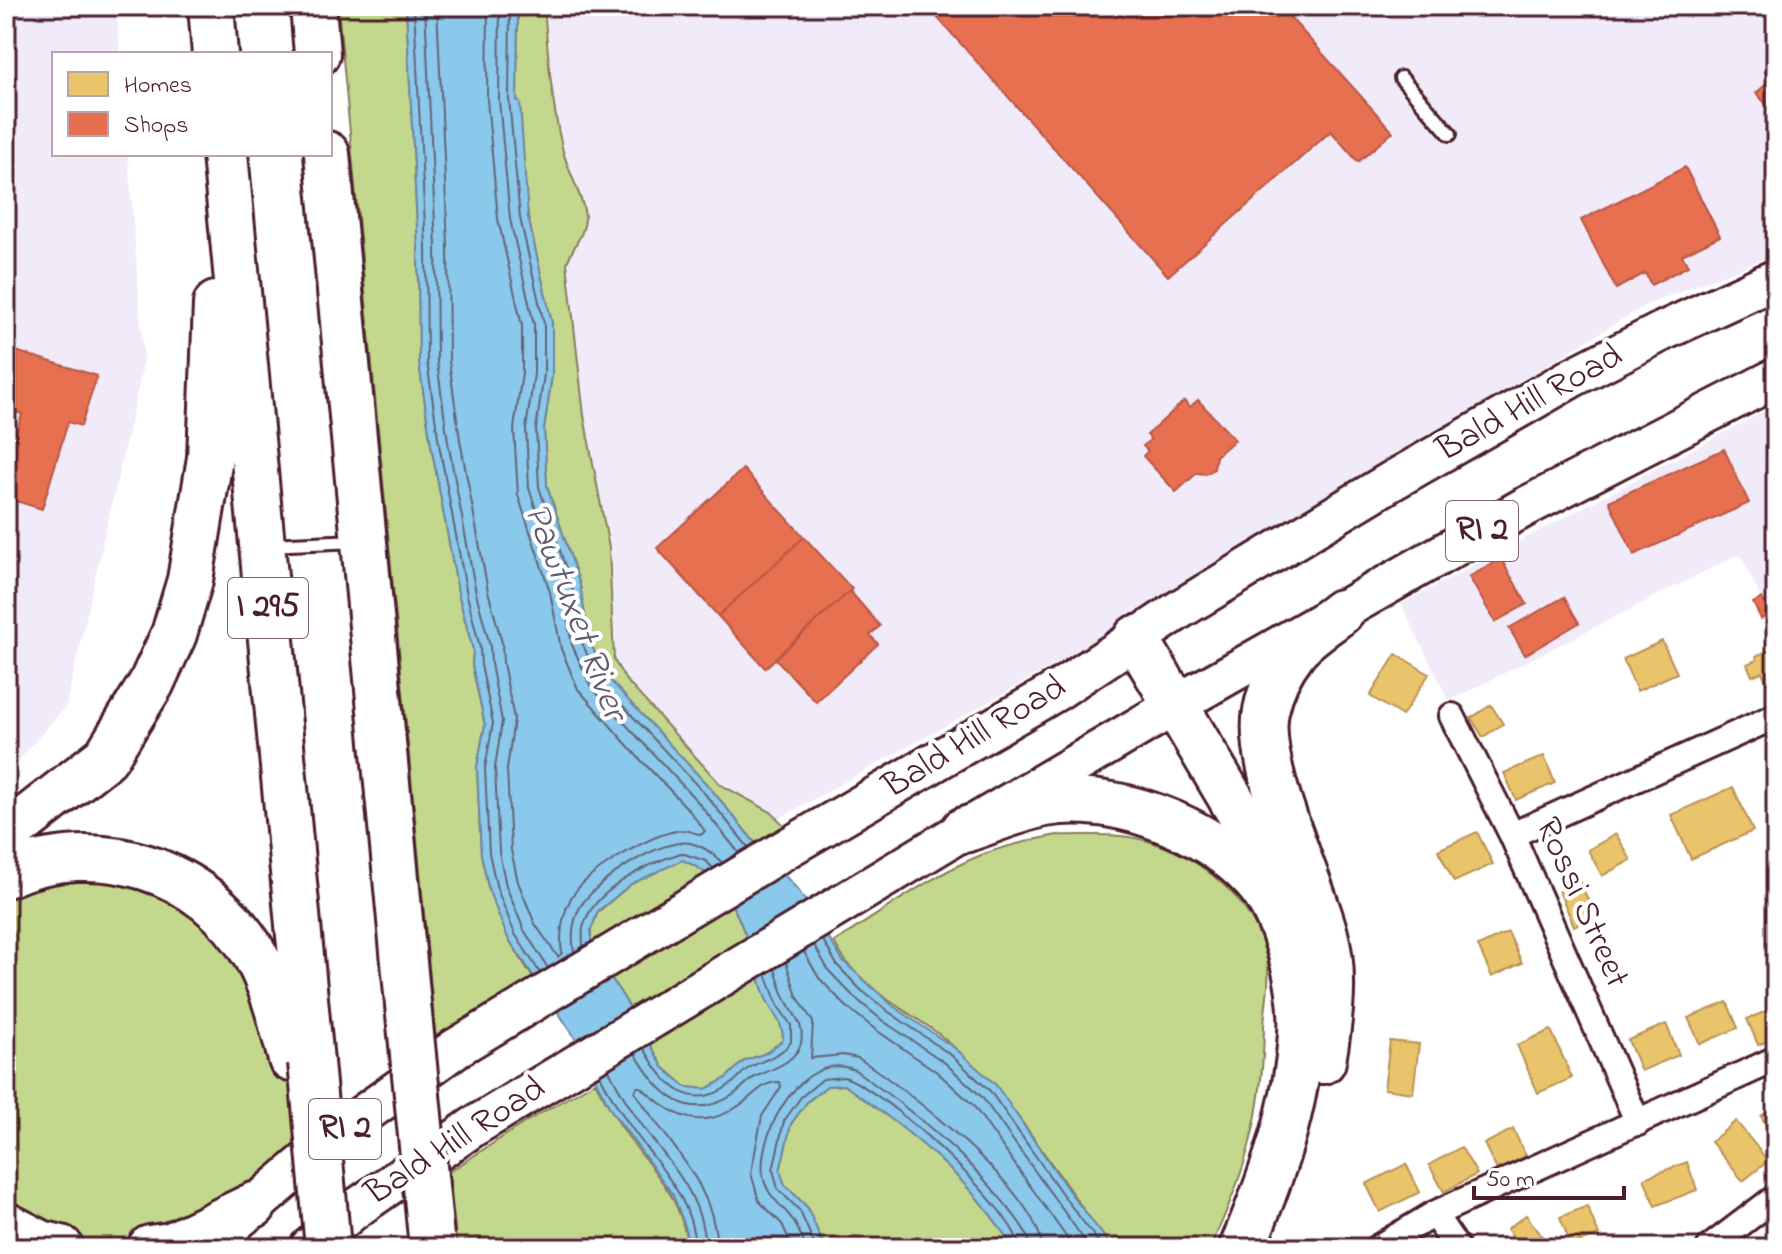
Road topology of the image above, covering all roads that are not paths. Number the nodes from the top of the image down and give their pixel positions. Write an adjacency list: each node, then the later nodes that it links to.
1 (313, 6): 2 (highway)
2 (317, 52)
3 (1401, 78): 4 (lane)
4 (1450, 134)
5 (216, 156): 18 (highway)
6 (225, 156): 11 (highway, I 295)
7 (327, 156): 10 (highway)
8 (1776, 279): 13 (main road, Bald Hill Road / RI 2)
9 (1775, 382): 12 (main road, Bald Hill Road / RI 2)
10 (364, 541): 11 (lane); 30 (highway, bridge)
11 (262, 545): 24 (highway, I 295)
12 (1341, 612): 14 (main road, Bald Hill Road / RI 2); 21 (highway)
13 (1146, 632): 14 (highway); 27 (main road, Bald Hill Road / RI 2)
14 (1187, 698): 17 (main road, Bald Hill Road / RI 2); 21 (highway); 22 (highway)
15 (1452, 716): 19 (street, Rossi Street)
16 (1776, 716): 19 (street)
17 (964, 830): 22 (highway); 34 (main road, Bald Hill Road / RI 2)
18 (6, 835)
19 (1512, 835): 25 (street, Rossi Street)
20 (6, 875): 24 (highway)
21 (1310, 889): 38 (highway)
22 (1293, 961): 37 (highway)
23 (1776, 1059): 25 (street)
24 (302, 1065): 35 (highway); 36 (highway, I 295, bridge)
25 (1638, 1123): 28 (street)
26 (1776, 1197): 41 (street)
27 (254, 1205): 32 (highway); 33 (main road, Bald Hill Road / RI 2)
28 (1434, 1214): 39 (street); 40 (street)
29 (6, 1225): 31 (highway)
30 (432, 1242)
31 (61, 1248)
32 (150, 1248)
33 (208, 1248)
34 (309, 1248)
35 (318, 1248)
36 (328, 1248)
37 (1242, 1248)
38 (1271, 1248)
39 (1377, 1248)
40 (1457, 1248)
41 (1709, 1248)

